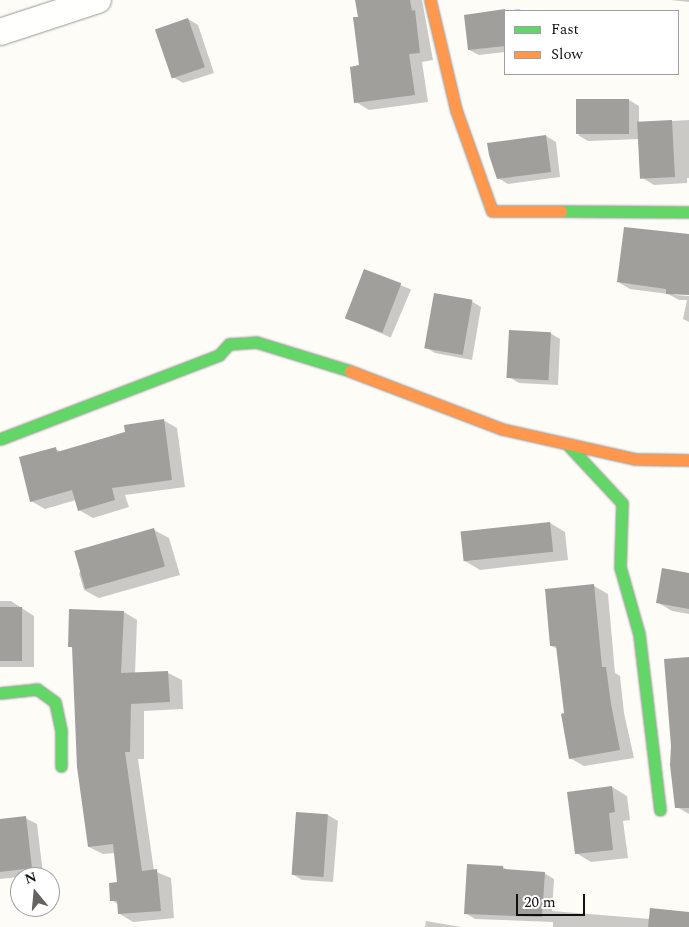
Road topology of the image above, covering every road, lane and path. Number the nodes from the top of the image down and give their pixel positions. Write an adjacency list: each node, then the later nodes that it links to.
1 (98, 0): 3 (street)
2 (430, 0): 4 (street)
3 (0, 32)
4 (689, 212)
5 (0, 439): 6 (street)
6 (568, 444): 7 (street); 10 (street)
7 (689, 460)
8 (0, 693): 9 (street)
9 (61, 766)
10 (660, 810)

